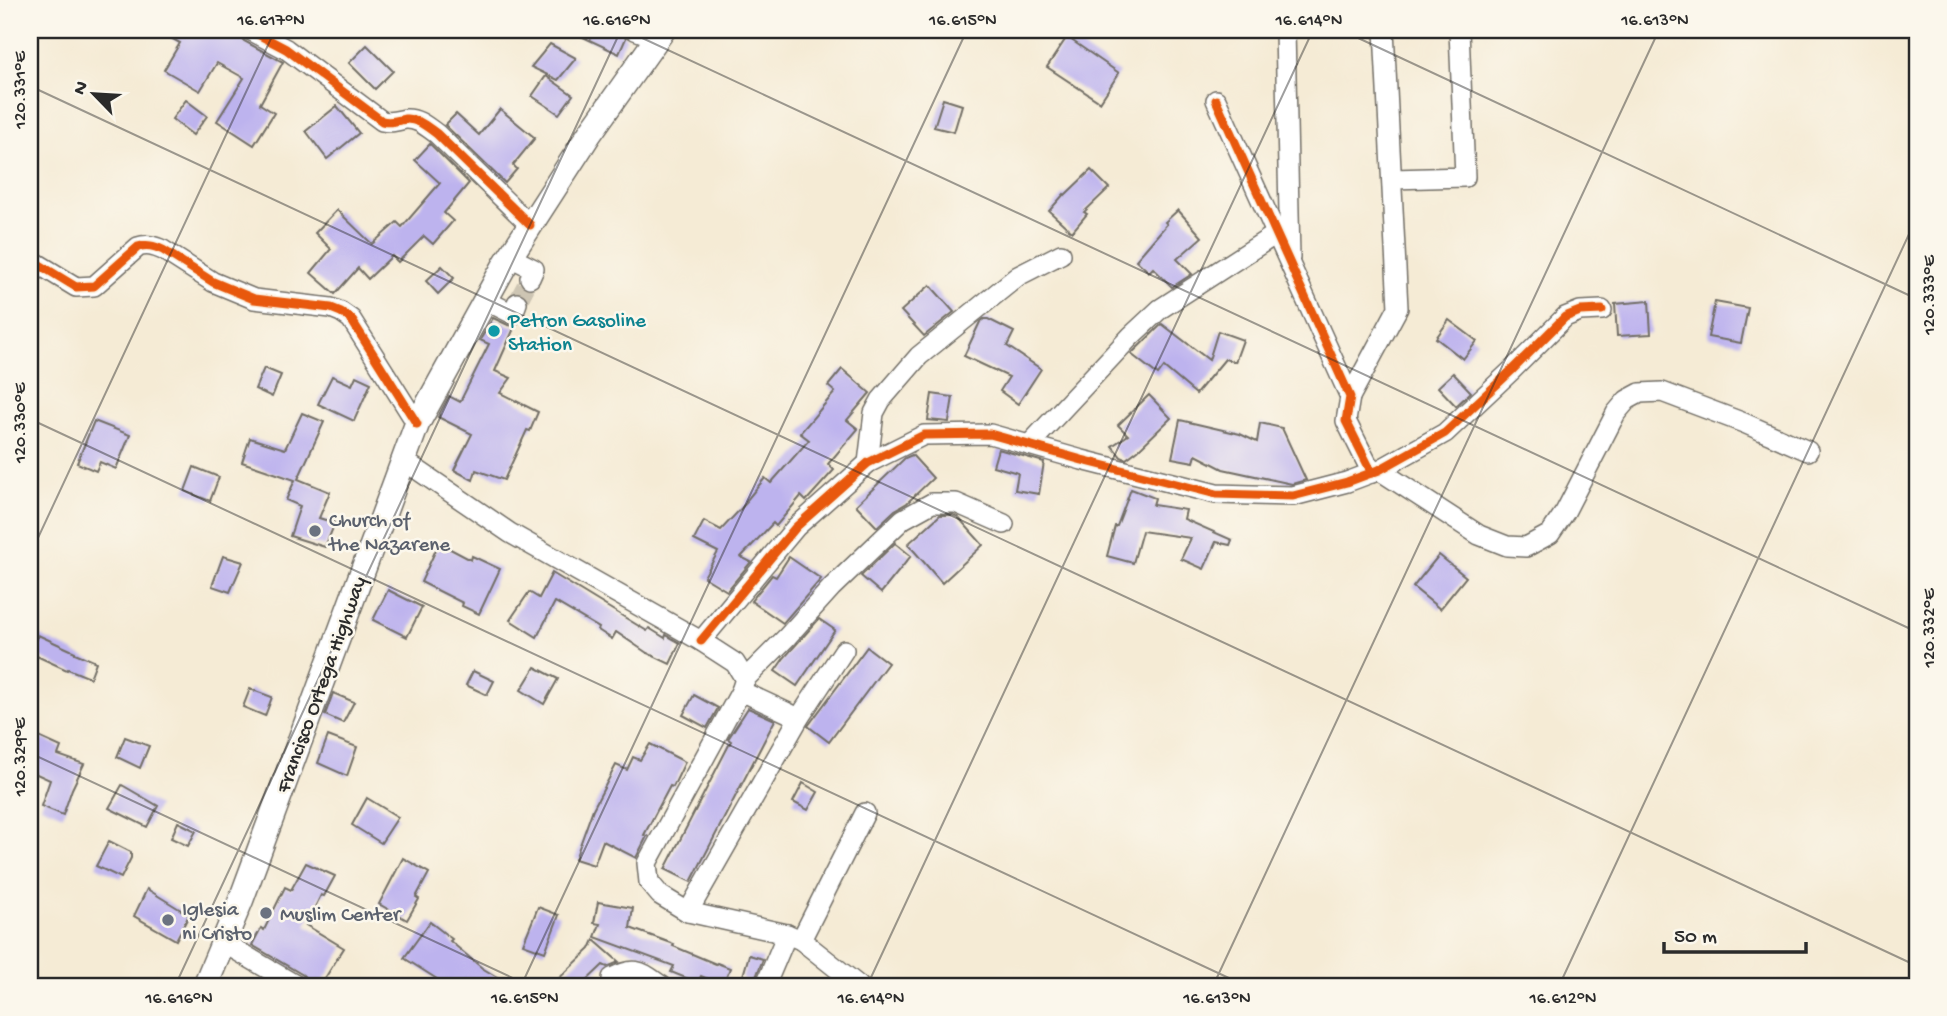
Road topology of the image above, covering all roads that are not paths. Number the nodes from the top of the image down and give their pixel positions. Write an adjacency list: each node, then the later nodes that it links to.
1 (250, 30): 8 (street)
2 (1285, 30): 13 (street)
3 (1384, 30): 7 (street)
4 (1459, 30): 7 (street)
5 (652, 32): 8 (main road, Francisco Ortega Highway)
6 (1216, 100): 9 (street)
7 (1392, 179): 18 (street)
8 (530, 225): 11 (main road, Francisco Ortega Highway)
9 (1276, 234): 13 (street); 20 (street)
10 (1061, 254): 23 (street)
11 (510, 257): 14 (street); 15 (main road, Francisco Ortega Highway)
12 (30, 259): 19 (street)
13 (1291, 266): 18 (street)
14 (530, 278)
15 (485, 300): 16 (street); 19 (main road, Francisco Ortega Highway)
16 (517, 303)
17 (1602, 310): 24 (street)
18 (1350, 397): 24 (street)
19 (417, 424): 22 (main road, Francisco Ortega Highway)
20 (1029, 445): 23 (street); 24 (street)
21 (1808, 451): 24 (street)
22 (403, 460): 26 (street); 33 (main road, Francisco Ortega Highway)
23 (868, 463): 26 (street)
24 (1375, 471)
25 (1004, 524): 28 (street)
26 (701, 641): 28 (street)
27 (844, 650): 29 (street)
28 (743, 685): 29 (street); 31 (street)
29 (799, 718): 31 (street)
30 (865, 813): 32 (street)
31 (688, 912): 32 (street)
32 (794, 937): 38 (street); 39 (street)
33 (224, 943): 35 (main road, Francisco Ortega Highway); 36 (street)
34 (612, 978): 37 (street)
35 (205, 986)
36 (297, 986)
37 (662, 986)
38 (765, 986)
39 (859, 986)

